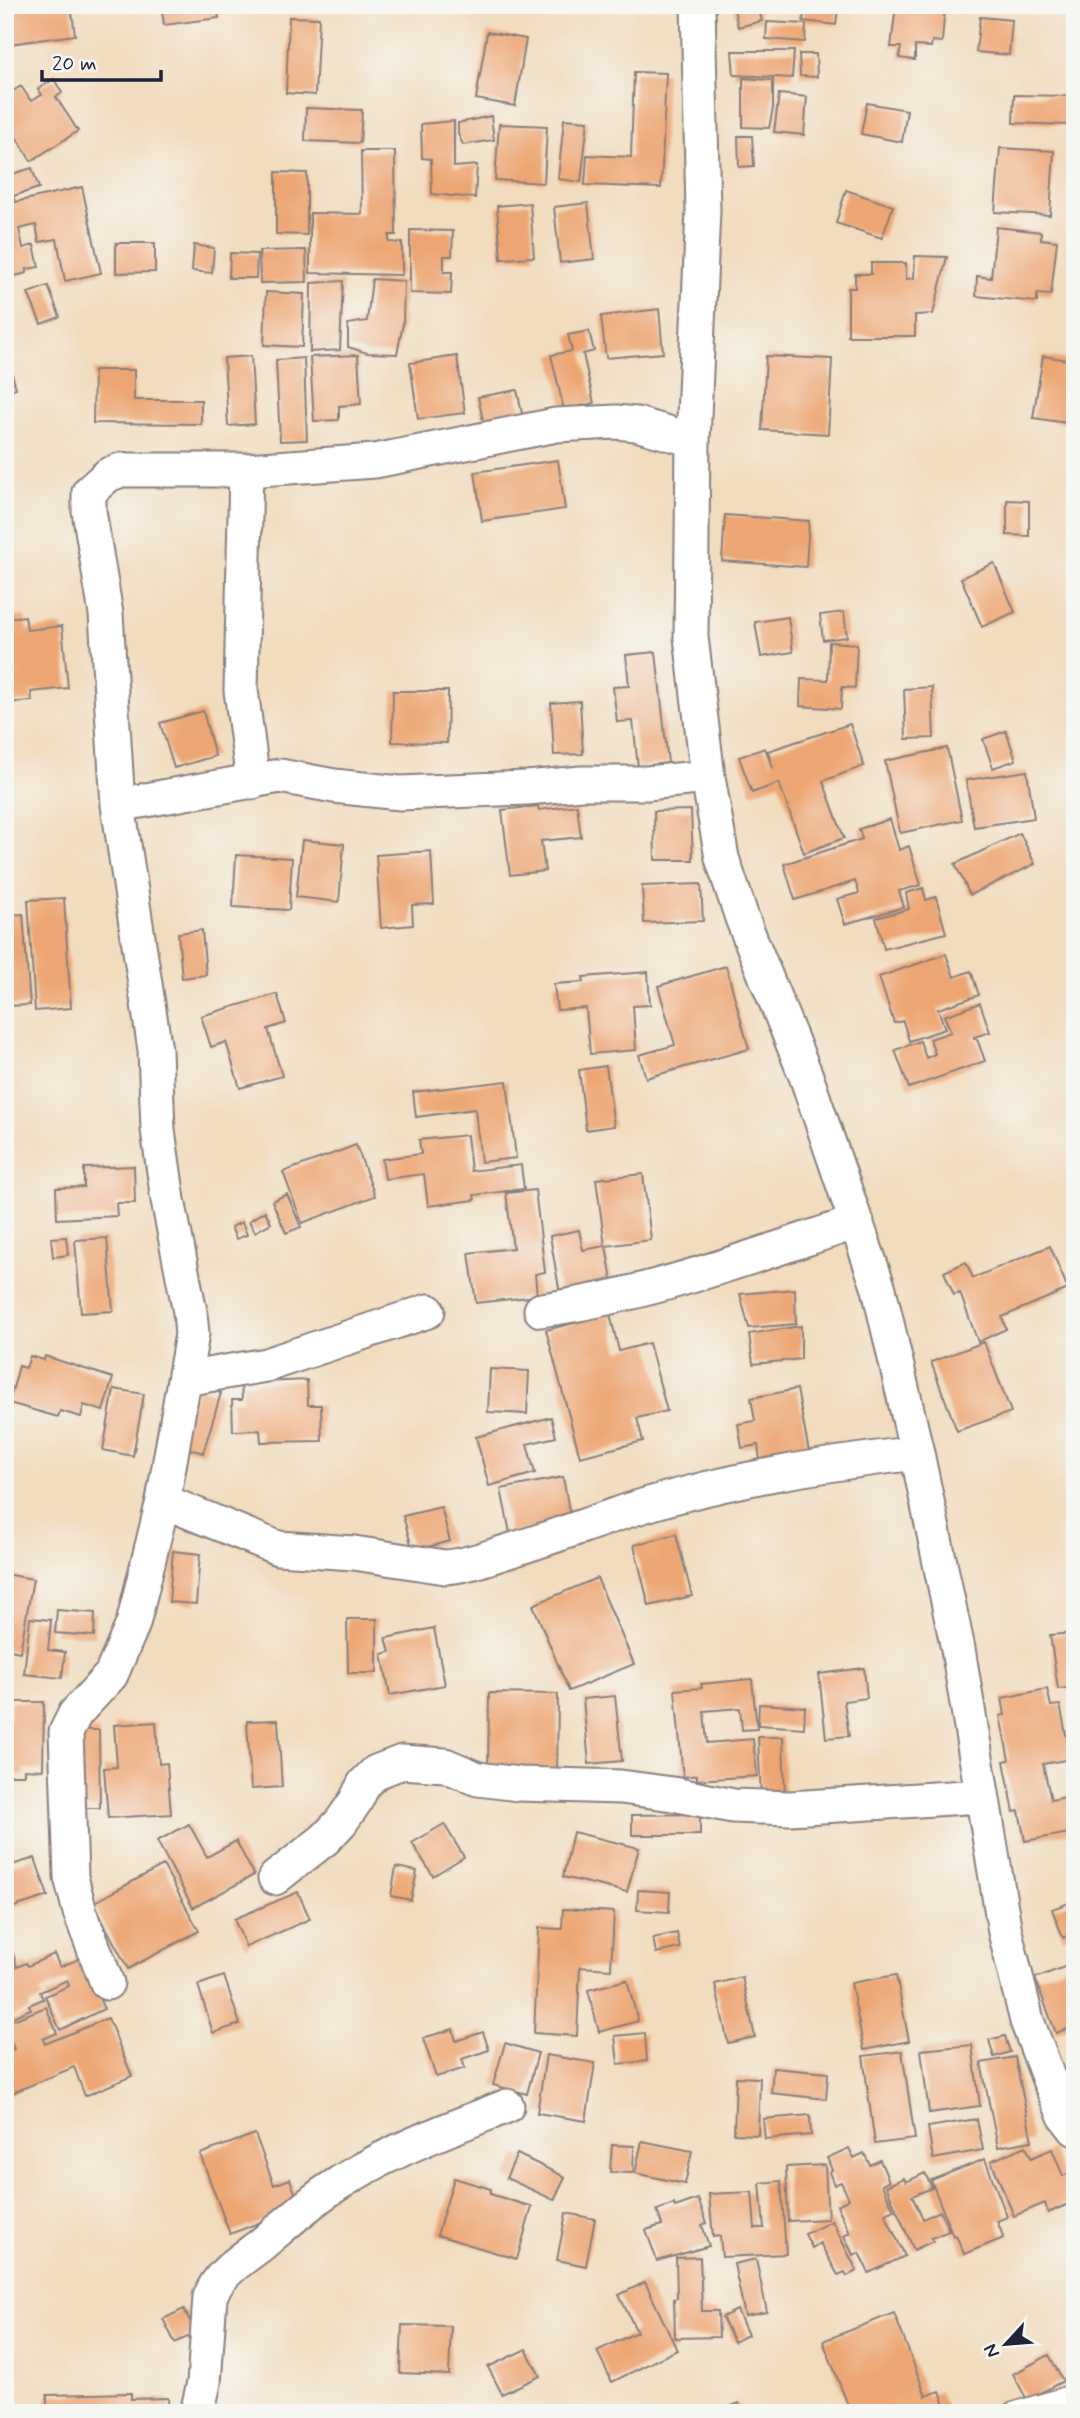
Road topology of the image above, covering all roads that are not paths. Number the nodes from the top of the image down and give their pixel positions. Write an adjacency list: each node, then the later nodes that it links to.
1 (698, 5): 2 (street)
2 (693, 440): 3 (street); 4 (street)
3 (246, 470): 5 (street); 6 (street)
4 (708, 778): 5 (street); 7 (street)
5 (253, 782): 6 (street)
6 (118, 805): 10 (street)
7 (857, 1222): 8 (street); 11 (street)
8 (541, 1310)
9 (428, 1311): 10 (street)
10 (185, 1379): 12 (street)
11 (917, 1453): 12 (street); 13 (street)
12 (163, 1501): 15 (street)
13 (982, 1796): 14 (street); 17 (street)
14 (275, 1878)
15 (107, 1983)
16 (507, 2106): 19 (street)
17 (1075, 2129)
18 (1075, 2393): 20 (lane)
19 (197, 2413)
20 (1009, 2413)

